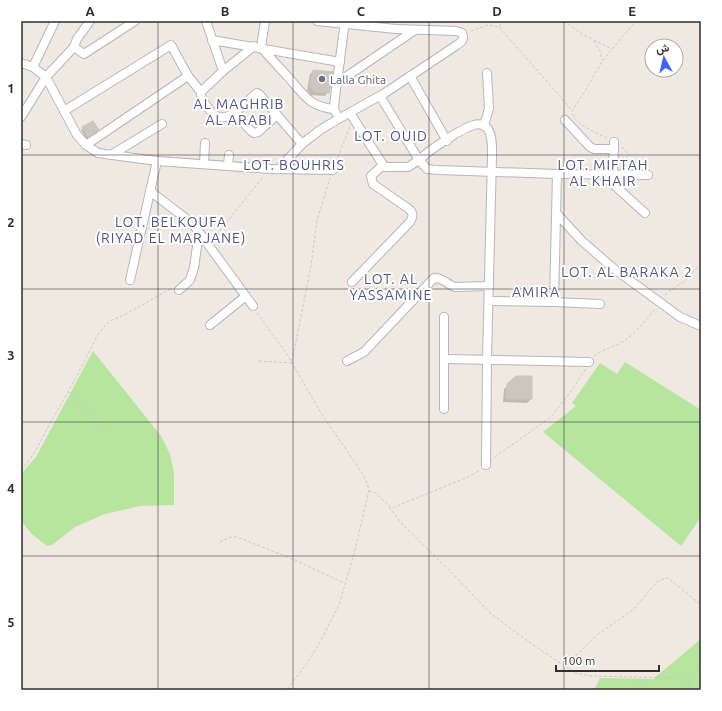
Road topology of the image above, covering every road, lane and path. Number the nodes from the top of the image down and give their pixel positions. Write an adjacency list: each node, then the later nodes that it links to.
1 (55, 21): 24 (street)
2 (90, 21): 18 (street)
3 (135, 21): 18 (street)
4 (206, 21): 16 (street)
5 (265, 21): 19 (street)
6 (317, 21): 11 (street)
7 (501, 21): 13 (path)
8 (564, 21): 17 (path)
9 (636, 21): 20 (path)
10 (698, 21): 12 (path)
11 (345, 22): 14 (street); 22 (street)
12 (701, 25)
13 (500, 27): 15 (path); 34 (path)
14 (416, 30): 15 (street); 30 (street)
15 (463, 34): 28 (street)
16 (212, 40): 19 (street); 25 (street)
17 (594, 40): 20 (path); 21 (path)
18 (74, 47): 29 (street)
19 (258, 47): 22 (street); 25 (street); 33 (street)
20 (612, 48): 21 (path)
21 (603, 60): 34 (path)
22 (340, 62): 30 (street)
23 (21, 63): 24 (street)
24 (33, 67): 29 (street)
25 (224, 71): 31 (street)
26 (487, 73): 43 (street)
27 (188, 76): 31 (street); 35 (street); 47 (street)
28 (410, 76): 32 (street); 44 (street)
29 (46, 77): 35 (street); 39 (street)
30 (337, 83): 33 (street)
31 (201, 92): 36 (street)
32 (380, 96): 38 (street); 52 (street)
33 (334, 109): 40 (street)
34 (572, 110): 48 (path)
35 (64, 111): 47 (street)
36 (234, 112): 37 (street); 37 (street)
37 (277, 115): 46 (street)
38 (352, 115): 40 (street); 56 (street); 58 (path)
39 (21, 117)
40 (340, 118): 46 (street)
41 (565, 120): 48 (street)
42 (162, 124): 49 (street)
43 (484, 126): 44 (street); 59 (street)
44 (447, 141): 52 (street)
45 (205, 143): 54 (street)
46 (302, 144): 57 (street)
47 (86, 145): 49 (street)
48 (614, 146): 51 (path); 62 (street)
49 (111, 155): 53 (street)
50 (229, 155): 55 (street)
51 (626, 159)
52 (418, 160): 56 (street); 59 (street)
53 (157, 161): 54 (street); 64 (street)
54 (204, 164): 55 (street)
55 (228, 165): 57 (street)
56 (382, 165): 71 (street)
57 (276, 169): 58 (street); 68 (path)
58 (333, 170): 87 (path)
59 (491, 171): 60 (street); 72 (street)
60 (557, 174): 61 (street); 66 (street)
61 (603, 175): 62 (street); 65 (street)
62 (613, 175): 63 (street)
63 (648, 176)
64 (150, 191): 67 (street); 70 (street)
65 (645, 213)
66 (557, 214): 76 (street); 77 (street)
67 (199, 232): 68 (street); 73 (street)
68 (209, 244): 74 (street)
69 (701, 263): 77 (path)
70 (130, 280)
71 (352, 282)
72 (489, 286): 75 (street); 86 (street)
73 (177, 288): 89 (path)
74 (246, 296): 79 (street); 81 (street)
75 (488, 300): 76 (street); 84 (street)
76 (554, 302): 78 (street)
77 (659, 303): 82 (street); 88 (path)
78 (600, 304)
79 (253, 306): 87 (path)
80 (444, 317): 83 (street)
81 (210, 325)
82 (701, 326)
83 (444, 359): 84 (street); 90 (street)
84 (487, 360): 88 (street); 92 (street)
85 (259, 361): 87 (path)
86 (347, 361)
87 (293, 362): 94 (path)
88 (589, 362): 92 (path)
89 (69, 392): 91 (path); 93 (path)
90 (444, 409)
91 (106, 431)
92 (486, 465): 95 (path)
93 (21, 470)
94 (369, 490): 95 (path); 97 (path)
95 (389, 506): 100 (path)
96 (220, 542): 97 (path)
97 (346, 583): 103 (path)
98 (701, 605): 100 (path)
99 (701, 665): 102 (path)
100 (565, 666): 101 (path)
101 (643, 678): 102 (path); 104 (path)
102 (688, 683): 105 (path)
103 (286, 690)
104 (634, 690)
105 (692, 690)

